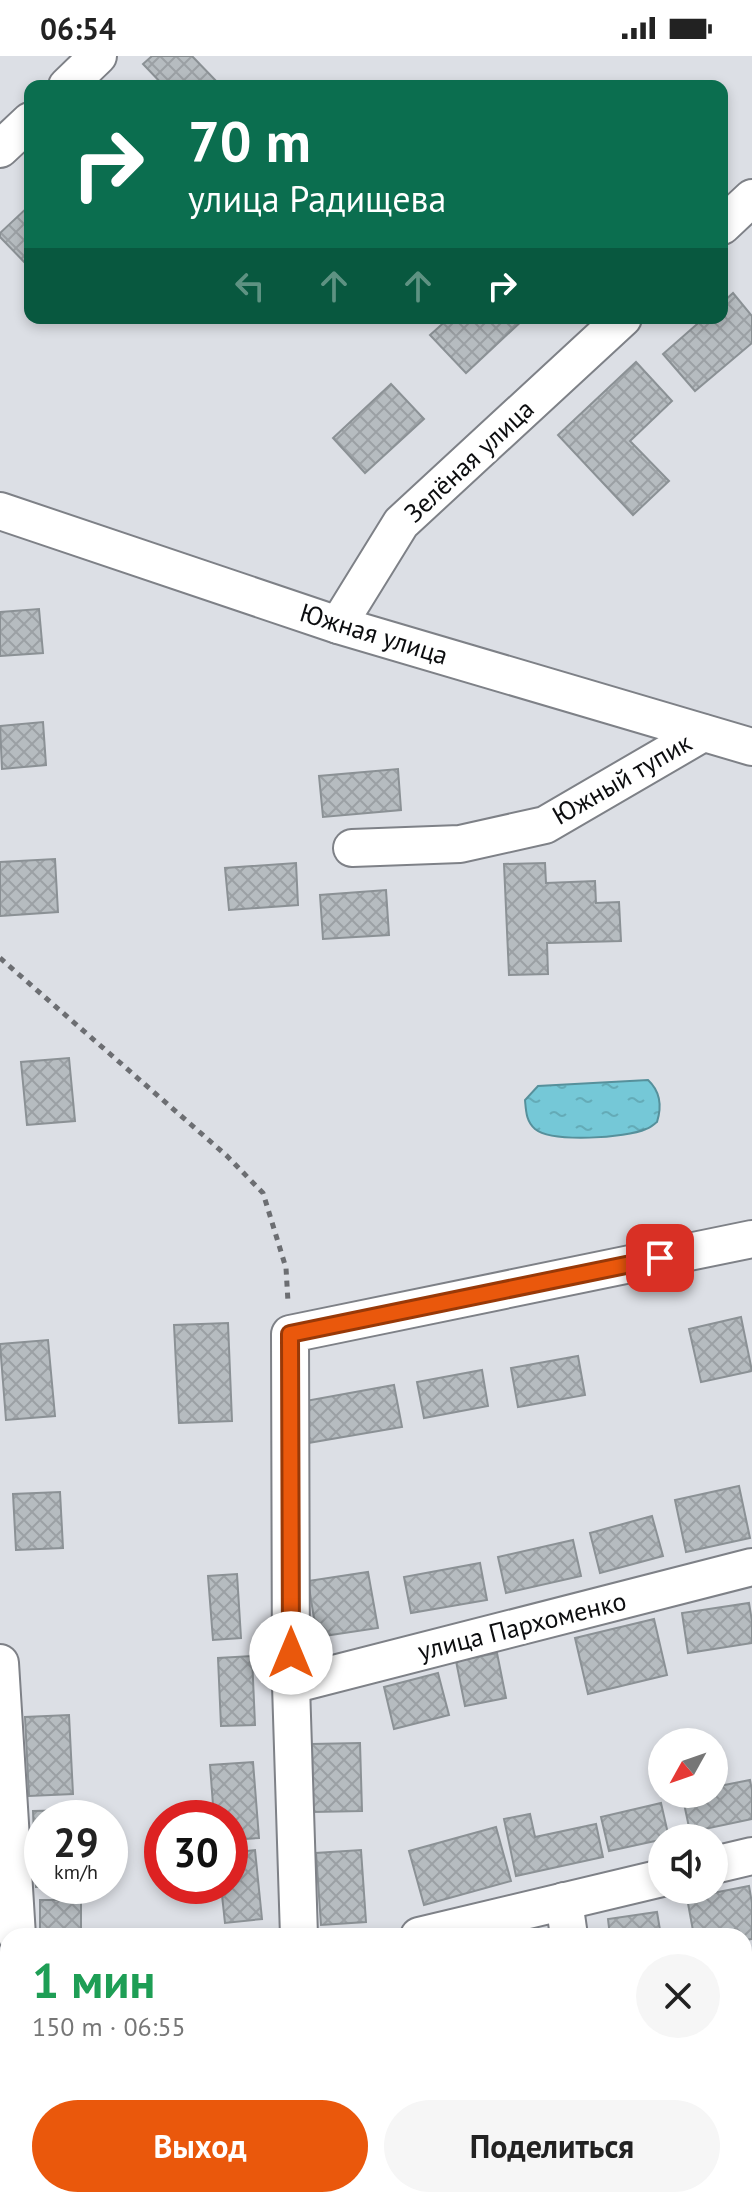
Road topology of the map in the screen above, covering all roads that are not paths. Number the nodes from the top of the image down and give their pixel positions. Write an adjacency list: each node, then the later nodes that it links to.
1 (98, 56): 2 (street)
2 (73, 80)
3 (24, 127): 4 (street)
4 (0, 149)
5 (752, 198): 6 (street)
6 (728, 220)
7 (617, 324): 9 (street, Зелёная улица)
8 (0, 511): 9 (street, Южная улица)
9 (338, 625): 10 (street, Южная улица)
10 (703, 733): 11 (street, Южная улица); 12 (street, Южный тупик)
11 (752, 747)
12 (352, 848)
13 (752, 1239): 16 (street)
14 (752, 1567): 16 (street, улица Пархоменко)
15 (0, 1663): 21 (street)
16 (291, 1685): 22 (street)
17 (752, 1856): 18 (street)
18 (728, 1862)
19 (648, 1884): 20 (street)
20 (567, 1919): 23 (street)
21 (17, 1928)
22 (299, 1928)
23 (489, 1928)

